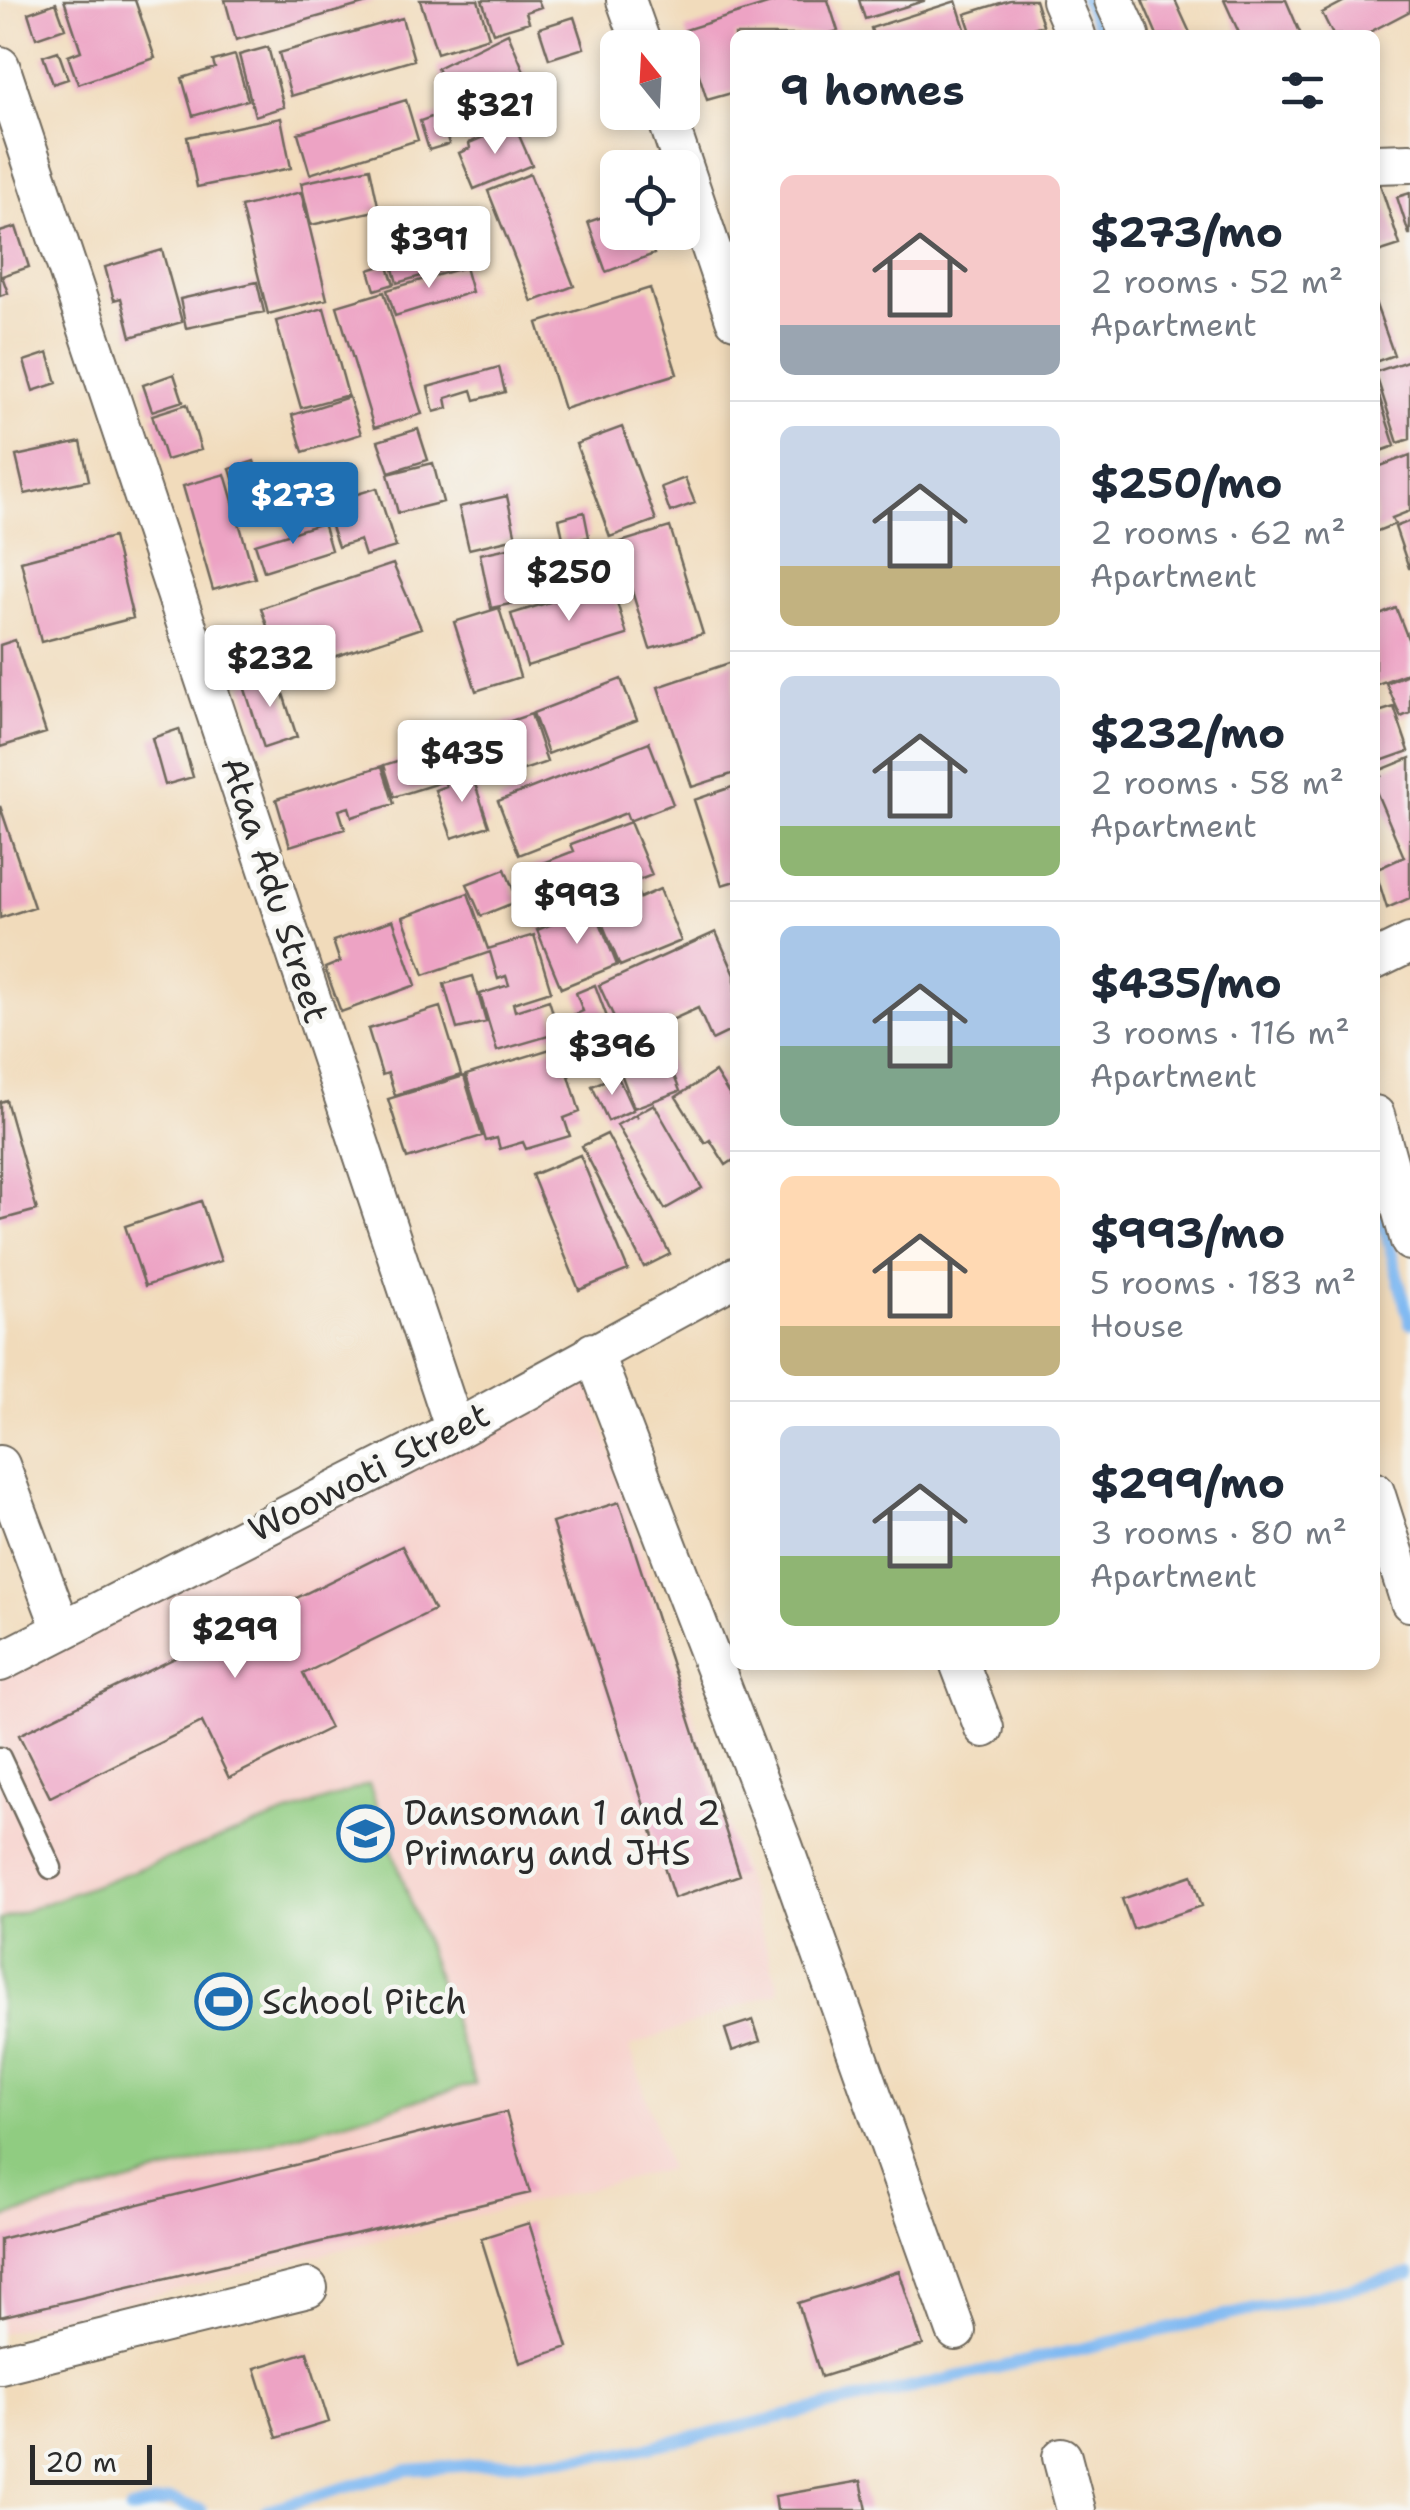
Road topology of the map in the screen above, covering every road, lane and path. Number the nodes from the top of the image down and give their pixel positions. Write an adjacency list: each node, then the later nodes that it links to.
1 (626, 0): 4 (street)
2 (1062, 0): 5 (street)
3 (1114, 0): 6 (street)
4 (637, 30)
5 (1074, 30)
6 (1128, 30)
7 (0, 66): 18 (street, Ataa Adu Street)
8 (672, 130): 11 (street)
9 (1410, 162): 10 (street)
10 (1380, 164)
11 (730, 305)
12 (1410, 944): 13 (street)
13 (1380, 958)
14 (1380, 1134): 15 (street)
15 (1410, 1241)
16 (730, 1280): 17 (street, Woowoti Street)
17 (593, 1352): 18 (street, Woowoti Street); 29 (street)
18 (455, 1430): 22 (street, Woowoti Street)
19 (0, 1465): 22 (street)
20 (1380, 1508): 21 (street)
21 (1410, 1602)
22 (62, 1630): 23 (street, Woowoti Street)
23 (0, 1662)
24 (962, 1670): 25 (street)
25 (984, 1728)
26 (0, 1758): 27 (lane)
27 (50, 1868)
28 (308, 2288): 30 (street)
29 (956, 2332)
30 (0, 2364)
31 (1062, 2457): 32 (street)
32 (1076, 2510)

